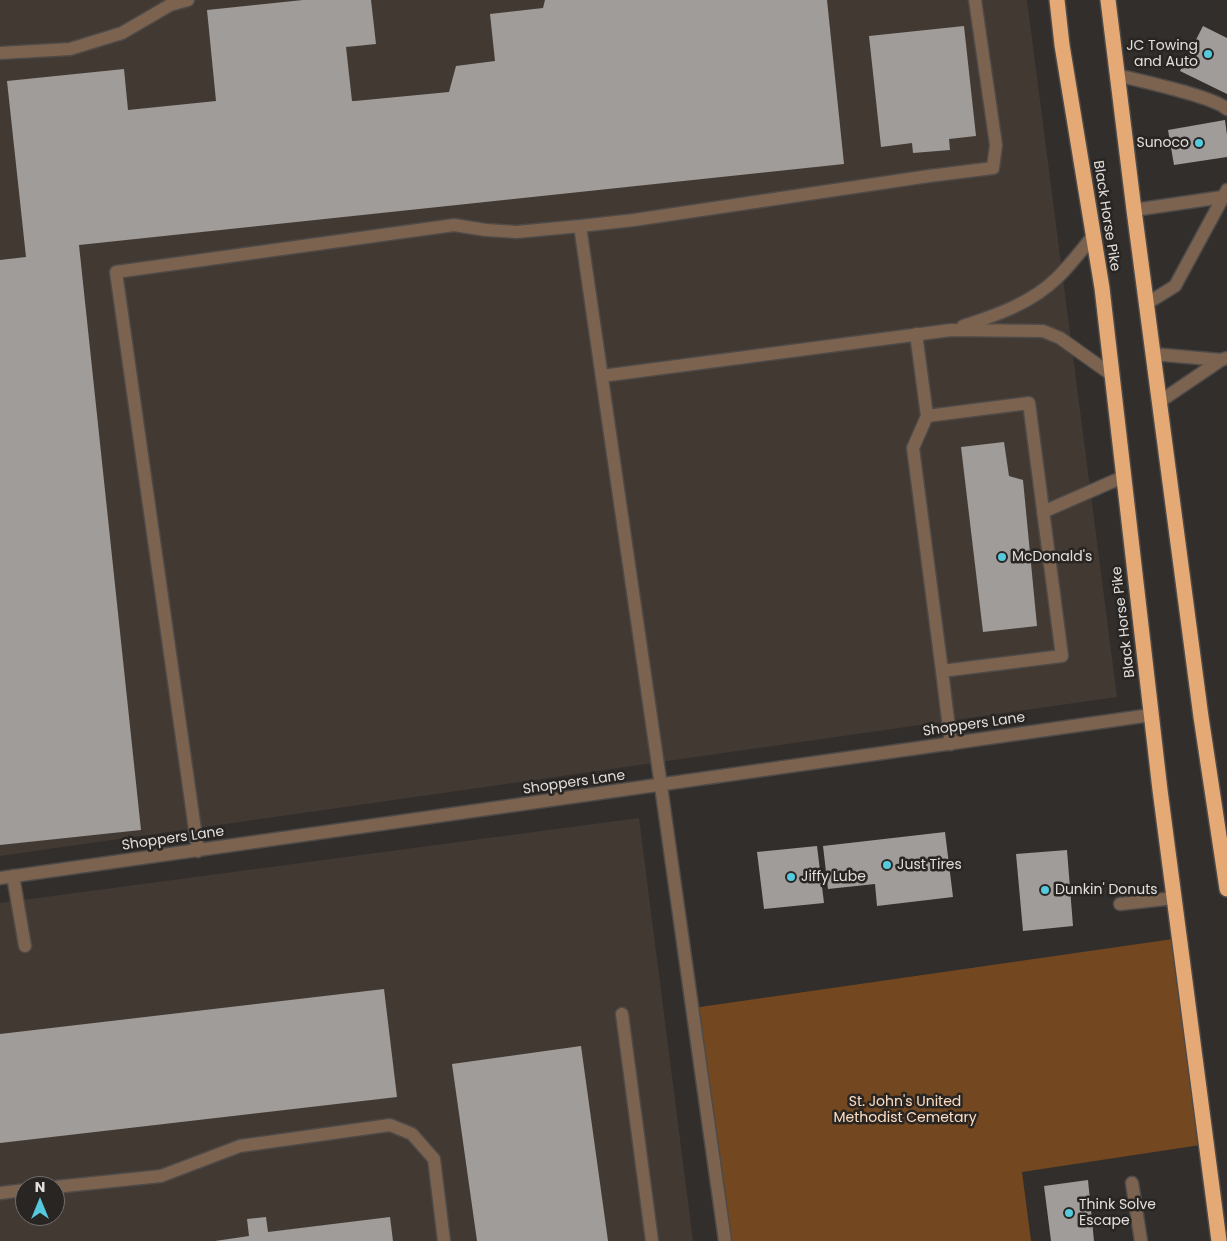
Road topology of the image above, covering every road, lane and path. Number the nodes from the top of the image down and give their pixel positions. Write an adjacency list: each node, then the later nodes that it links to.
1 (188, 0): 5 (street)
2 (975, 0): 10 (street)
3 (1057, 0): 11 (highway, Black Horse Pike)
4 (1108, 0): 6 (highway, Black Horse Pike)
5 (0, 53)
6 (1117, 75): 7 (street); 9 (highway, Black Horse Pike)
7 (1227, 109)
8 (1225, 193): 9 (street); 12 (street)
9 (1134, 210): 12 (highway, Black Horse Pike)
10 (580, 226): 18 (street); 27 (street)
11 (1093, 236): 13 (street); 17 (highway, Black Horse Pike)
12 (1146, 304): 15 (highway, Black Horse Pike)
13 (951, 330): 14 (street); 17 (street)
14 (916, 334): 18 (street); 20 (street)
15 (1153, 354): 16 (street); 19 (highway, Black Horse Pike)
16 (1224, 359): 19 (street)
17 (1112, 375): 21 (highway, Black Horse Pike)
18 (602, 376): 26 (street)
19 (1159, 402): 28 (highway, Black Horse Pike)
20 (927, 416): 22 (street); 23 (street)
21 (1124, 478): 22 (street); 24 (highway, Black Horse Pike)
22 (1043, 512): 23 (street)
23 (942, 671): 25 (street)
24 (1151, 715): 25 (street, Shoppers Lane); 32 (highway, Black Horse Pike)
25 (951, 744): 26 (street, Shoppers Lane)
26 (661, 786): 27 (street, Shoppers Lane); 42 (street)
27 (198, 851): 29 (street, Shoppers Lane)
28 (1225, 865): 31 (highway, Black Horse Pike)
29 (13, 876): 30 (street, Shoppers Lane); 34 (street)
30 (0, 878)
31 (1227, 889)
32 (1174, 898): 33 (street); 44 (highway, Black Horse Pike)
33 (1120, 904)
34 (26, 946)
35 (622, 1014): 41 (street)
36 (1132, 1183): 43 (street)
37 (65, 1186): 40 (street)
38 (15, 1191): 39 (street)
39 (0, 1193)
40 (444, 1241)
41 (652, 1241)
42 (725, 1241)
43 (1140, 1241)
44 (1219, 1241)

